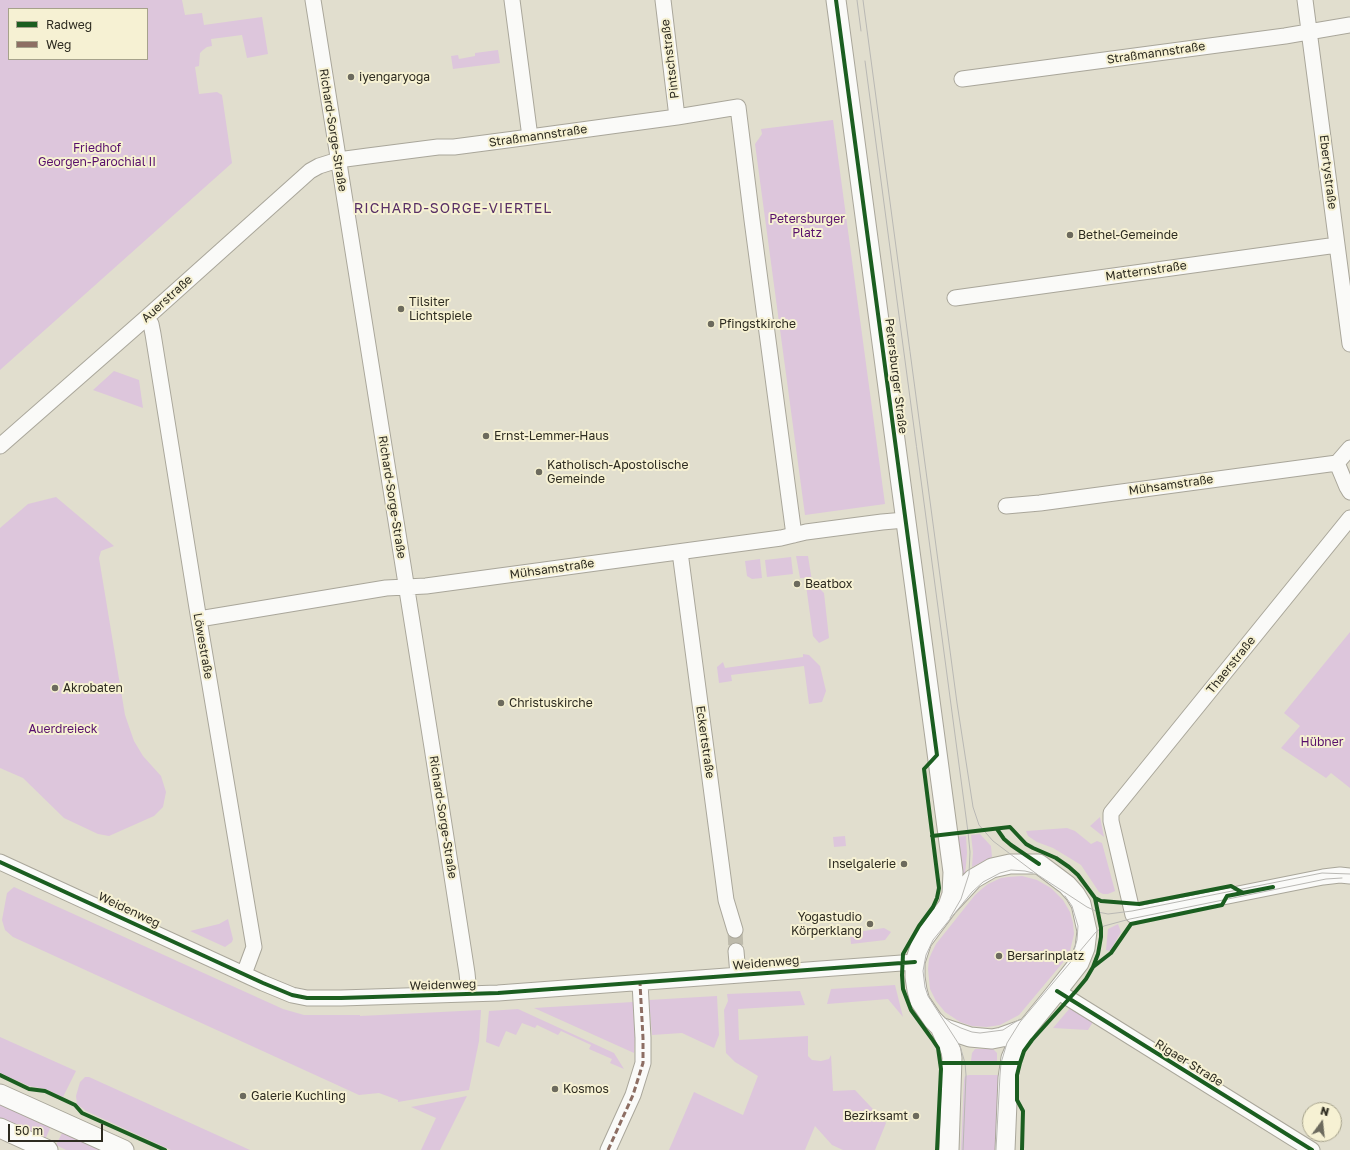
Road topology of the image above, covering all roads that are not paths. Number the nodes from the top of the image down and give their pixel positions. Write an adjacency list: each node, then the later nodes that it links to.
1 (313, 0): 11 (street, Richard-Sorge-Straße)
2 (512, 0): 10 (street)
3 (663, 0): 9 (street, Pintschstraße)
4 (836, 0): 22 (main road, Petersburger Straße)
5 (1305, 0): 7 (street, Ebertystraße)
6 (1350, 25): 7 (street, Straßmannstraße)
7 (1309, 32): 8 (street, Straßmannstraße); 12 (street, Ebertystraße)
8 (962, 79)
9 (677, 117): 10 (street, Straßmannstraße); 23 (street, Straßmannstraße)
10 (530, 137): 11 (street, Straßmannstraße)
11 (338, 160): 14 (street, Auerstraße); 25 (street, Richard-Sorge-Straße)
12 (1337, 245): 13 (street, Matternstraße); 15 (street, Ebertystraße)
13 (955, 298)
14 (146, 318): 16 (street, Auerstraße); 26 (street, Löwestraße)
15 (1350, 344)
16 (0, 446)
17 (1350, 448): 18 (street)
18 (1337, 462): 19 (street); 20 (street, Mühsamstraße)
19 (1350, 492)
20 (1006, 506)
21 (1350, 518): 29 (street, Thaerstraße)
22 (905, 520): 23 (street, Mühsamstraße); 28 (main road, Petersburger Straße)
23 (794, 535): 24 (street, Mühsamstraße)
24 (680, 552): 25 (street, Mühsamstraße); 32 (street, Eckertstraße)
25 (407, 587): 26 (street, Mühsamstraße); 39 (street, Richard-Sorge-Straße)
26 (199, 619): 35 (street, Löwestraße)
27 (0, 862): 35 (street, Weidenweg)
28 (952, 872): 30 (main road); 31 (main road, Petersburger Straße)
29 (1350, 876)
30 (965, 888): 31 (main road); 38 (main road)
31 (948, 906): 34 (main road)
32 (735, 930)
33 (736, 951): 36 (street)
34 (915, 962): 36 (street, Weidenweg); 40 (main road)
35 (244, 974): 39 (street, Weidenweg)
36 (738, 975): 37 (street, Weidenweg)
37 (640, 983): 39 (street, Weidenweg); 46 (street)
38 (1057, 991): 41 (main road); 49 (street, Rigaer Straße)
39 (469, 994)
40 (940, 1028): 41 (main road); 47 (main road)
41 (1027, 1028): 48 (main road)
42 (0, 1094): 45 (main road)
43 (0, 1128): 44 (main road)
44 (48, 1150)
45 (124, 1150)
46 (608, 1150)
47 (950, 1150)
48 (1005, 1150)
49 (1312, 1150)

